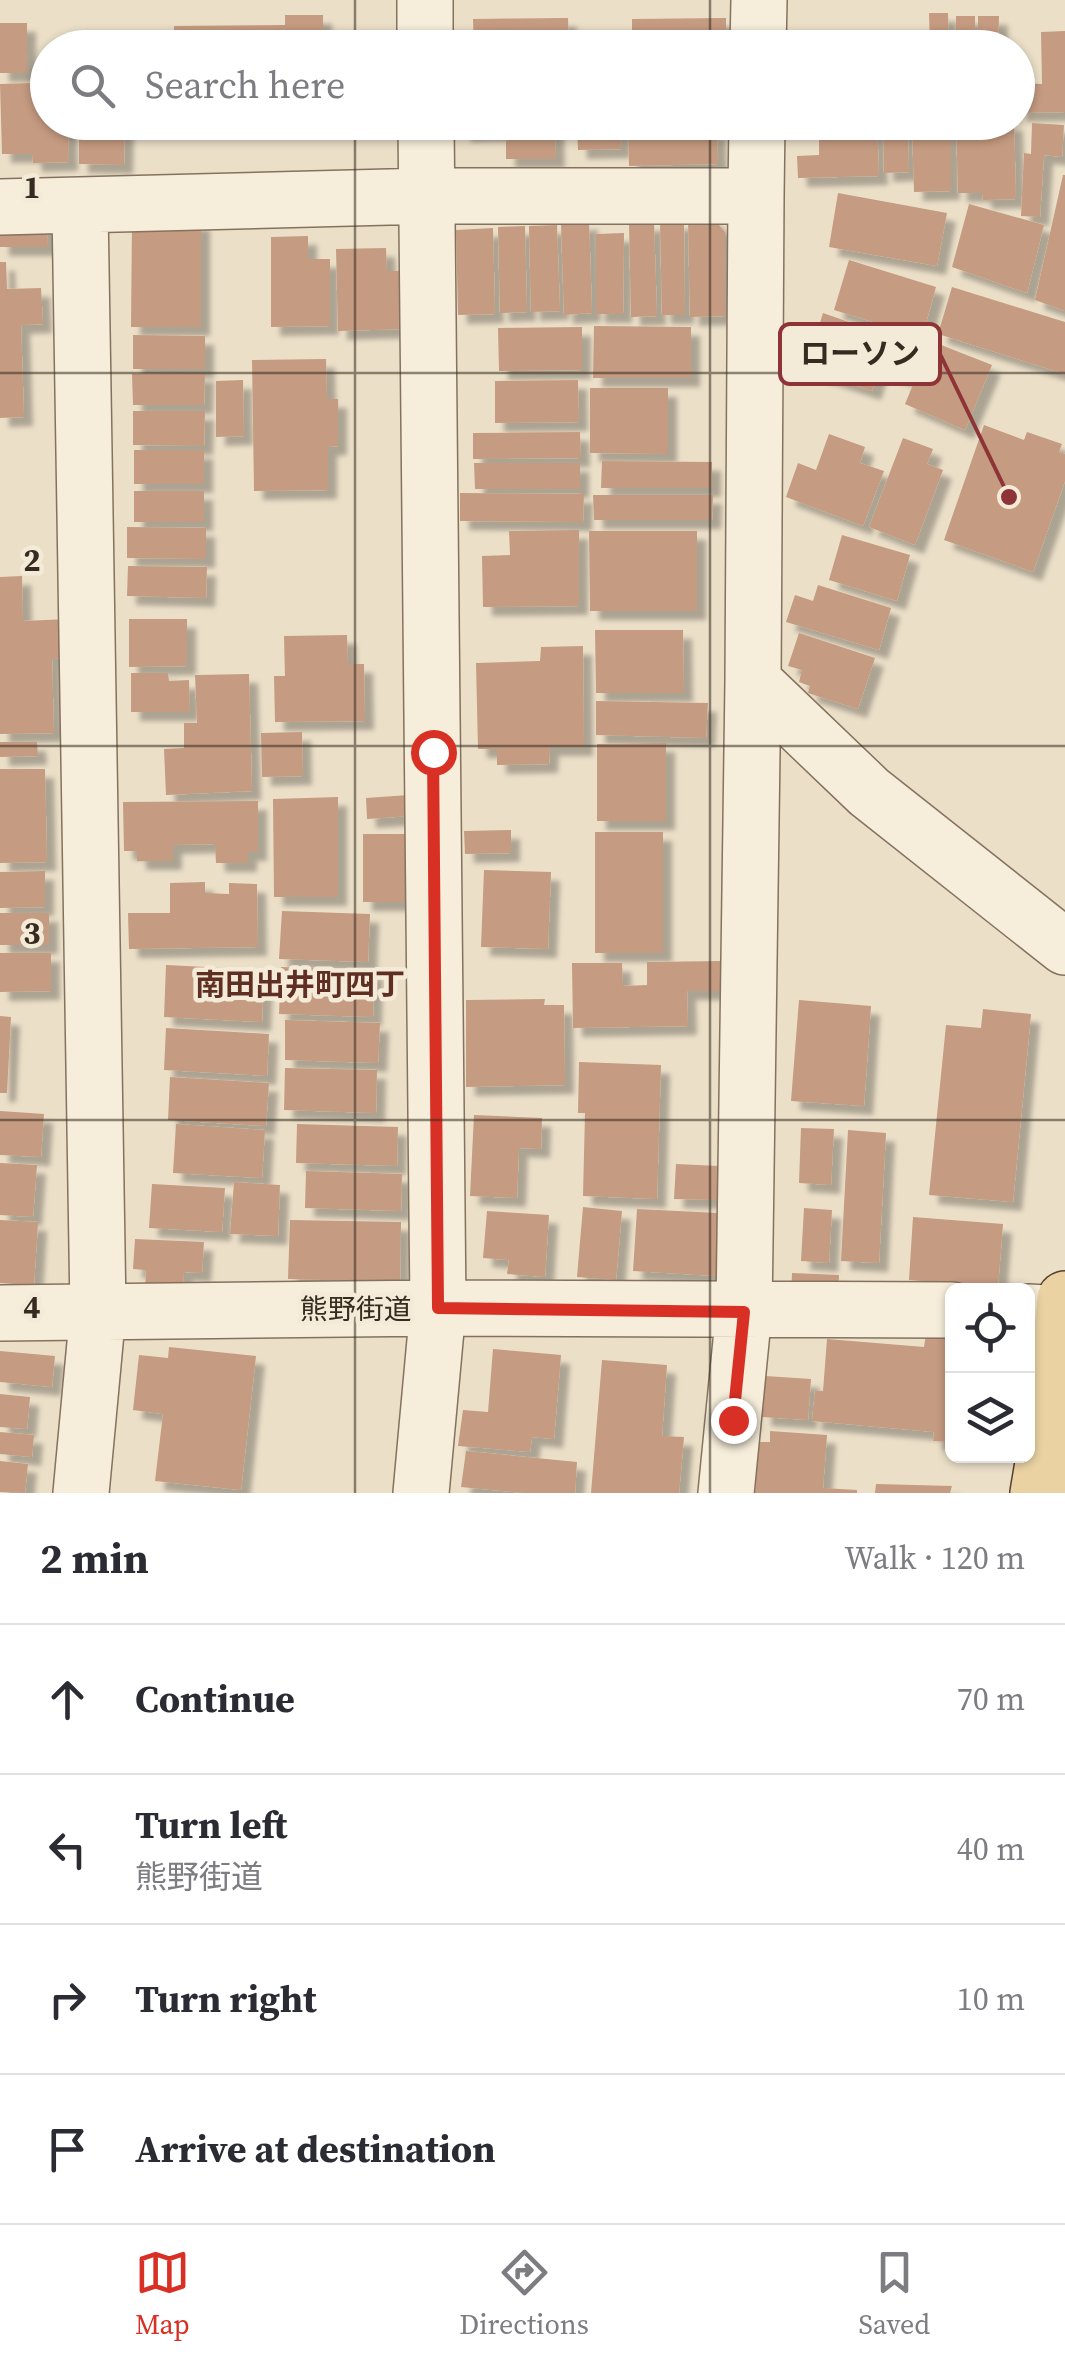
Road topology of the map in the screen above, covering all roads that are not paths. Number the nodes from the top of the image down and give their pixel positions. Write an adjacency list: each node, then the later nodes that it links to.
1 (426, 0): 3 (street)
2 (759, 0): 4 (street)
3 (425, 30)
4 (758, 30)
5 (426, 140): 7 (street)
6 (757, 140): 8 (street)
7 (428, 196): 8 (street); 9 (street); 13 (street)
8 (756, 196): 11 (street)
9 (80, 207): 10 (street); 16 (street)
10 (0, 208)
11 (752, 682): 12 (street); 18 (street)
12 (1065, 947)
13 (438, 1308): 16 (street, 熊野街道); 18 (street, 熊野街道); 20 (street)
14 (1052, 1308): 22 (main road)
15 (945, 1310): 18 (street, 熊野街道)
16 (98, 1311): 17 (street, 熊野街道); 19 (street)
17 (0, 1312)
18 (744, 1312): 21 (street)
19 (80, 1493)
20 (421, 1493)
21 (726, 1493)
22 (1038, 1493)

